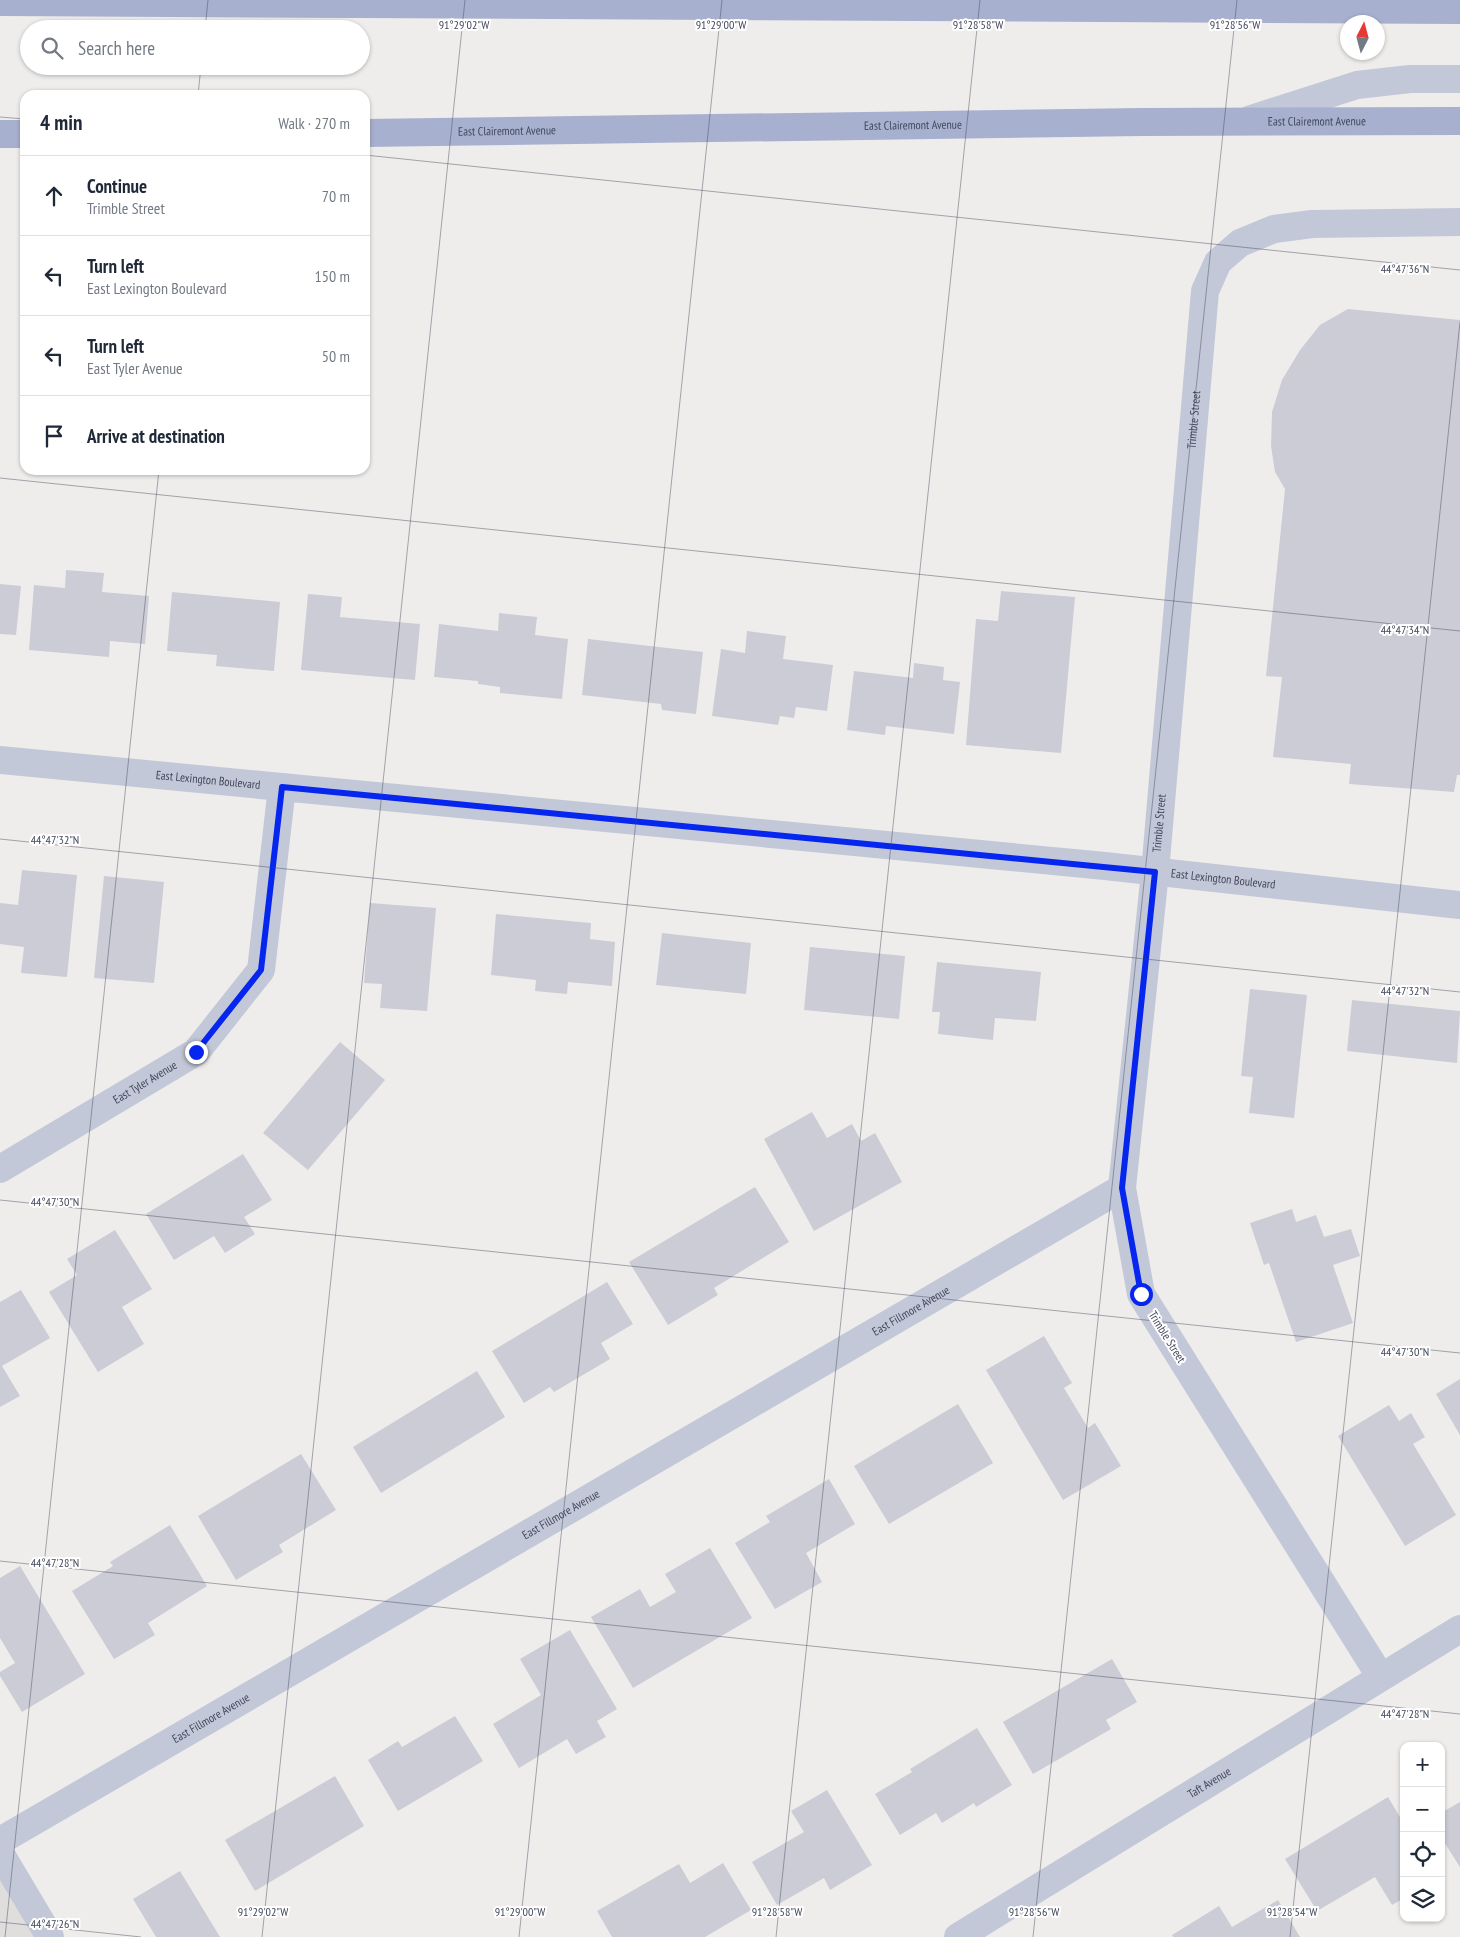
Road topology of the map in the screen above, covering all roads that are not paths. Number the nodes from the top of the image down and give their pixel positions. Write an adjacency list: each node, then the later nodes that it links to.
1 (0, 2): 2 (main road)
2 (1460, 10)
3 (1460, 79): 5 (street)
4 (1460, 121): 5 (main road, East Clairemont Avenue)
5 (1244, 122): 6 (main road, East Clairemont Avenue)
6 (370, 133)
7 (0, 134): 8 (main road)
8 (20, 134)
9 (1460, 222): 12 (street, Trimble Street)
10 (0, 760): 11 (street, East Lexington Boulevard)
11 (282, 787): 12 (street, East Lexington Boulevard); 14 (street, East Tyler Avenue)
12 (1155, 872): 13 (street, East Lexington Boulevard); 15 (street, Trimble Street)
13 (1460, 905)
14 (0, 1169)
15 (1122, 1188): 17 (street, Trimble Street); 18 (street, East Fillmore Avenue)
16 (1460, 1629): 17 (street, Taft Avenue)
17 (1380, 1676): 21 (street, Taft Avenue)
18 (0, 1840)
19 (0, 1853): 20 (street)
20 (50, 1937)
21 (958, 1937)

